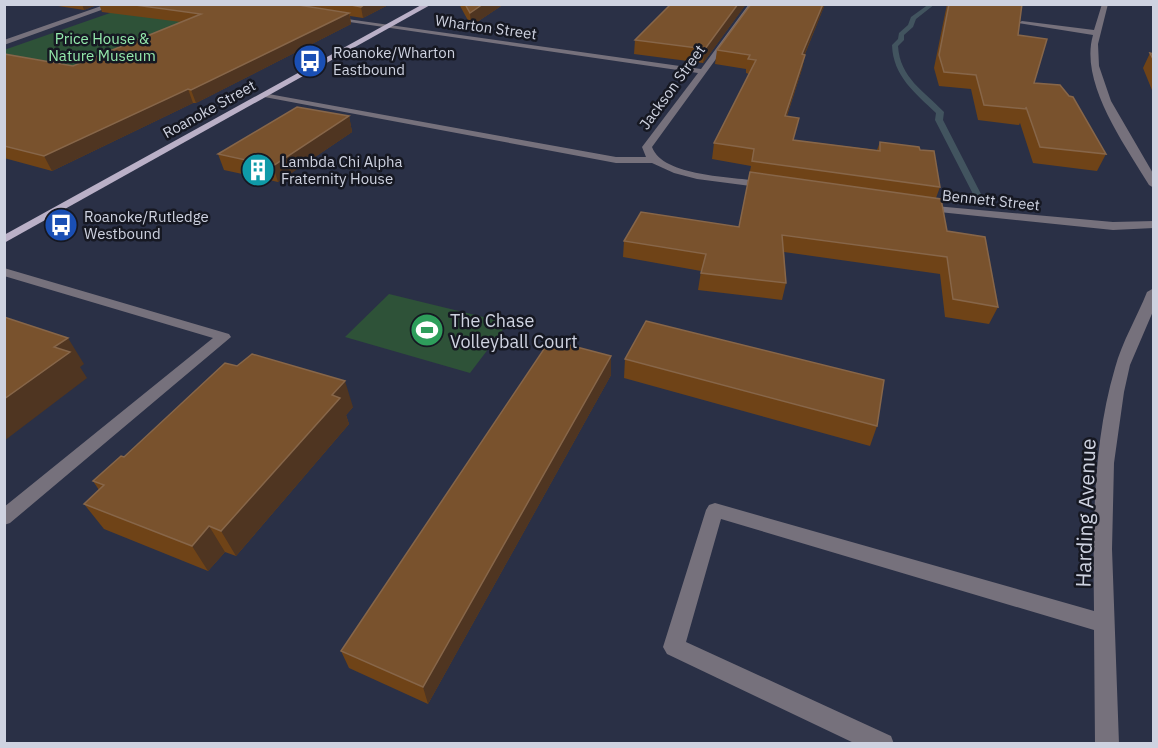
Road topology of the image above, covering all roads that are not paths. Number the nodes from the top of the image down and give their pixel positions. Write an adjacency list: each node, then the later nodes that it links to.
1 (115, 4): 9 (street)
2 (429, 4): 7 (main road, Roanoke Street)
3 (753, 4): 10 (street, Jackson Street)
4 (1105, 4): 8 (street)
5 (321, 17): 7 (street, Wharton Street)
6 (1022, 23): 8 (street)
7 (389, 27): 10 (street, Wharton Street); 11 (main road, Roanoke Street)
8 (1097, 33): 13 (street)
9 (4, 43)
10 (701, 72): 12 (street, Jackson Street)
11 (263, 96): 12 (street); 17 (main road, Roanoke Street)
12 (651, 160): 14 (street)
13 (1154, 185)
14 (781, 187)
15 (911, 206): 16 (street, Bennett Street)
16 (1154, 224)
17 (4, 240)
18 (4, 272): 20 (street)
19 (1154, 292): 21 (street, Harding Avenue)
20 (4, 518)
21 (1104, 623): 22 (street); 23 (street, Harding Avenue)
22 (883, 744)
23 (1107, 744)

